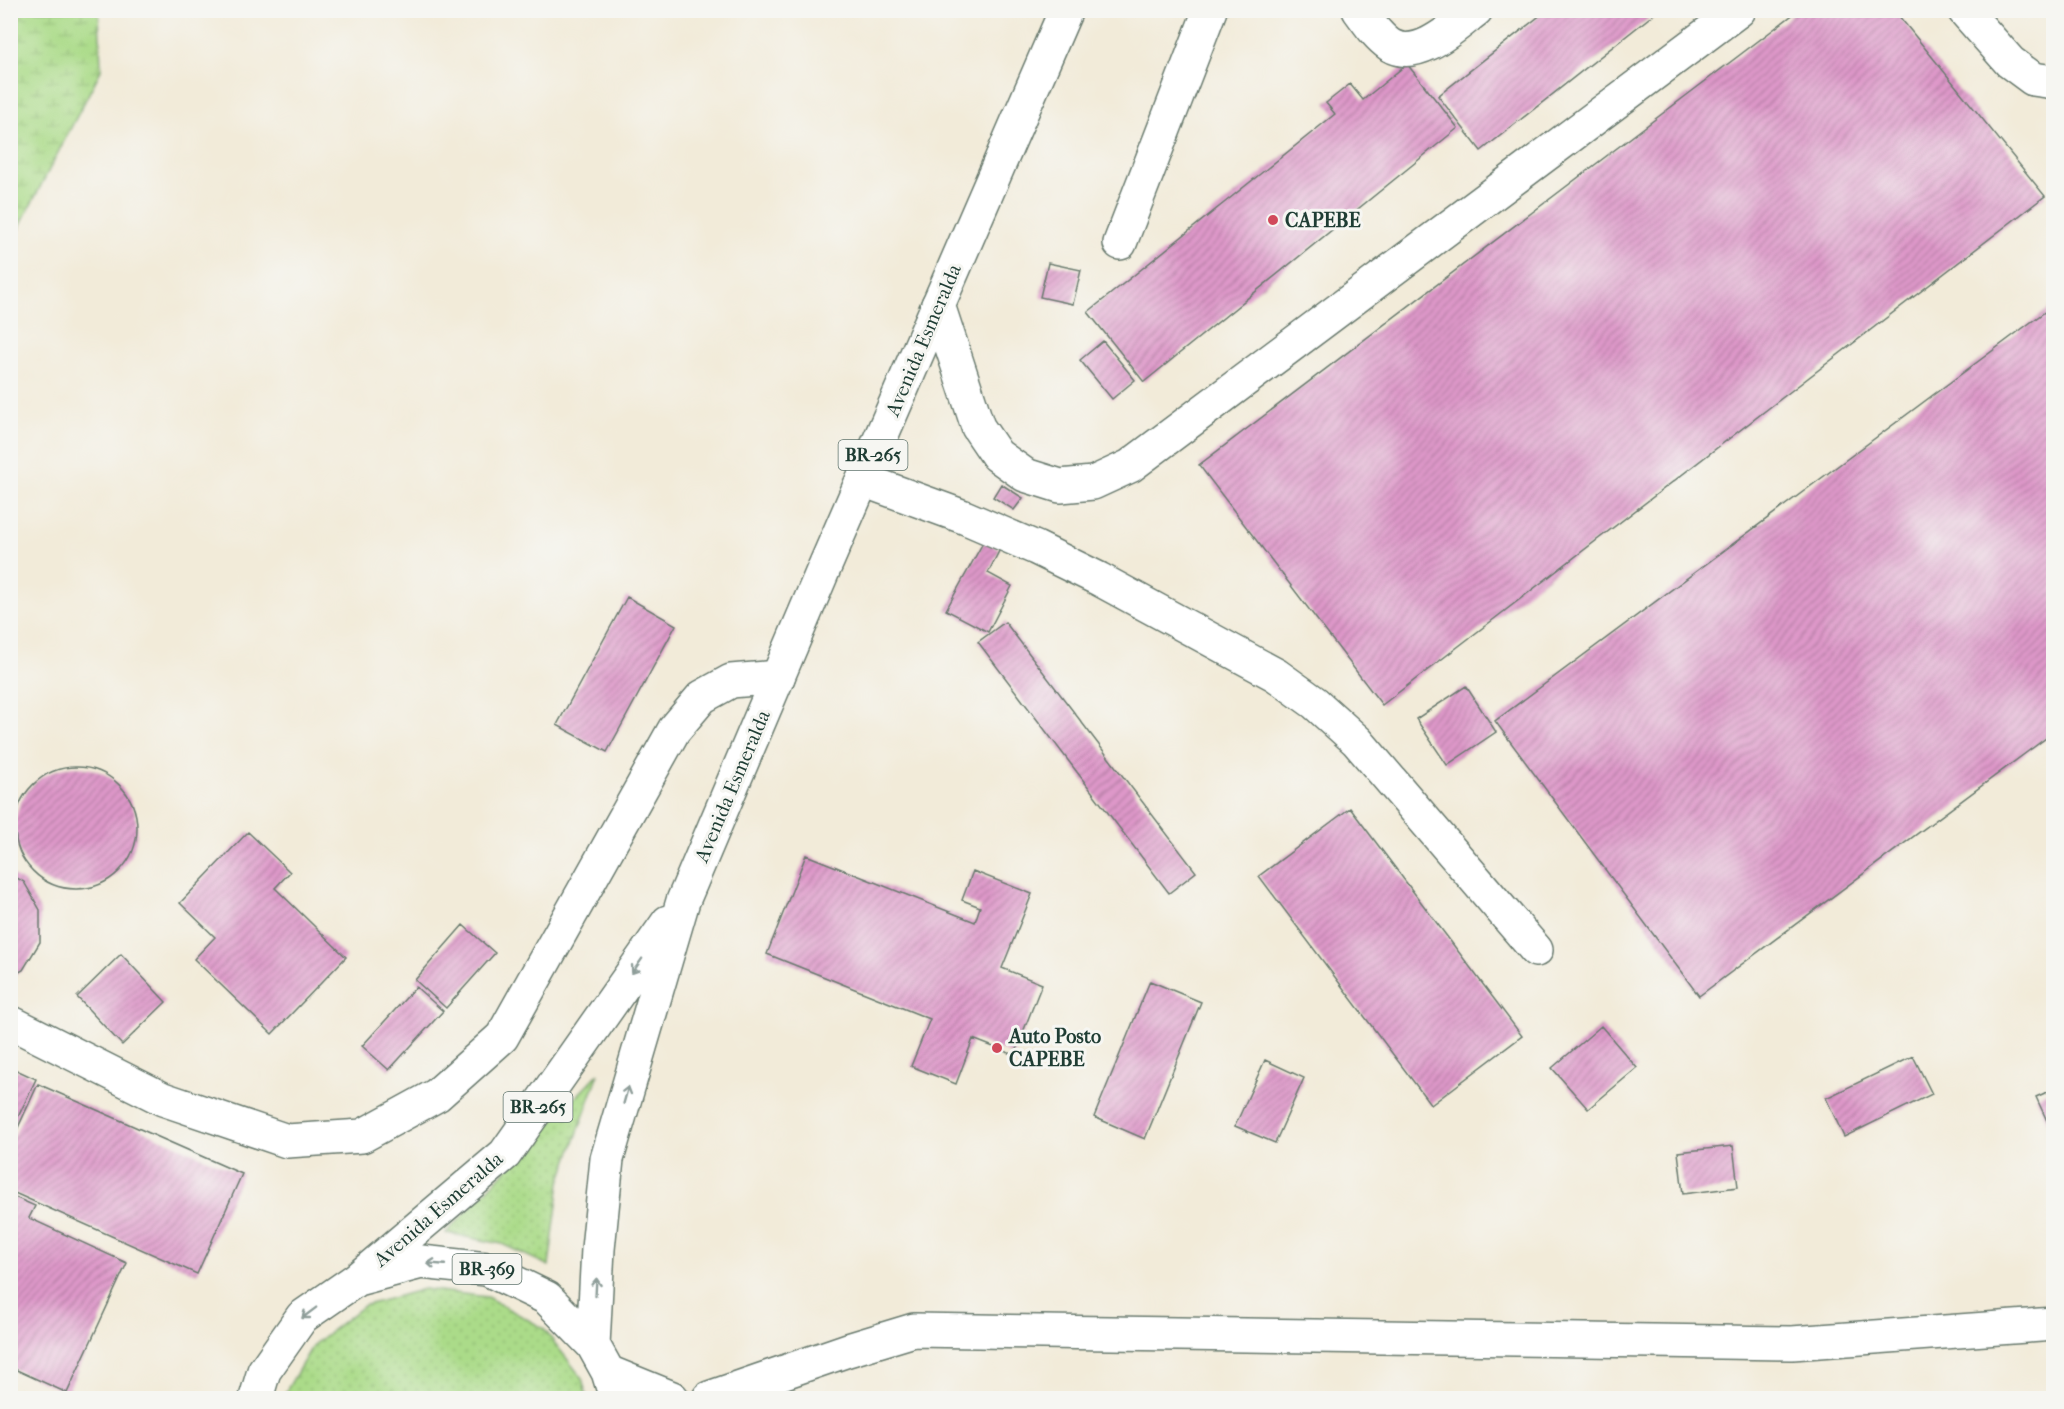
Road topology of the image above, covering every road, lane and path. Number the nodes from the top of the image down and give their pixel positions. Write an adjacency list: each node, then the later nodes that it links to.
1 (1066, 10): 9 (main road, Avenida Esmeralda / BR-265)
2 (1209, 10): 8 (main road)
3 (1359, 10): 4 (main road)
4 (1476, 10)
5 (1739, 10): 9 (main road)
6 (1964, 10): 7 (main road)
7 (2054, 82)
8 (1120, 243)
9 (938, 305): 10 (main road, Avenida Esmeralda / BR-265)
10 (863, 480): 11 (main road, Avenida Esmeralda / BR-265); 13 (main road)
11 (778, 677): 12 (main road, Avenida Esmeralda / BR-265); 14 (main road)
12 (683, 901): 15 (main road, Avenida Esmeralda / BR-265, one-way to 15); 17 (main road, Avenida Esmeralda / BR-265, one-way to 12)
13 (1536, 950)
14 (10, 1022)
15 (357, 1279): 17 (main road, BR-369, one-way to 15); 18 (main road, BR-265, one-way to 18)
16 (2054, 1324): 20 (main road)
17 (606, 1372): 19 (main road)
18 (256, 1398)
19 (672, 1398)
20 (709, 1398)

